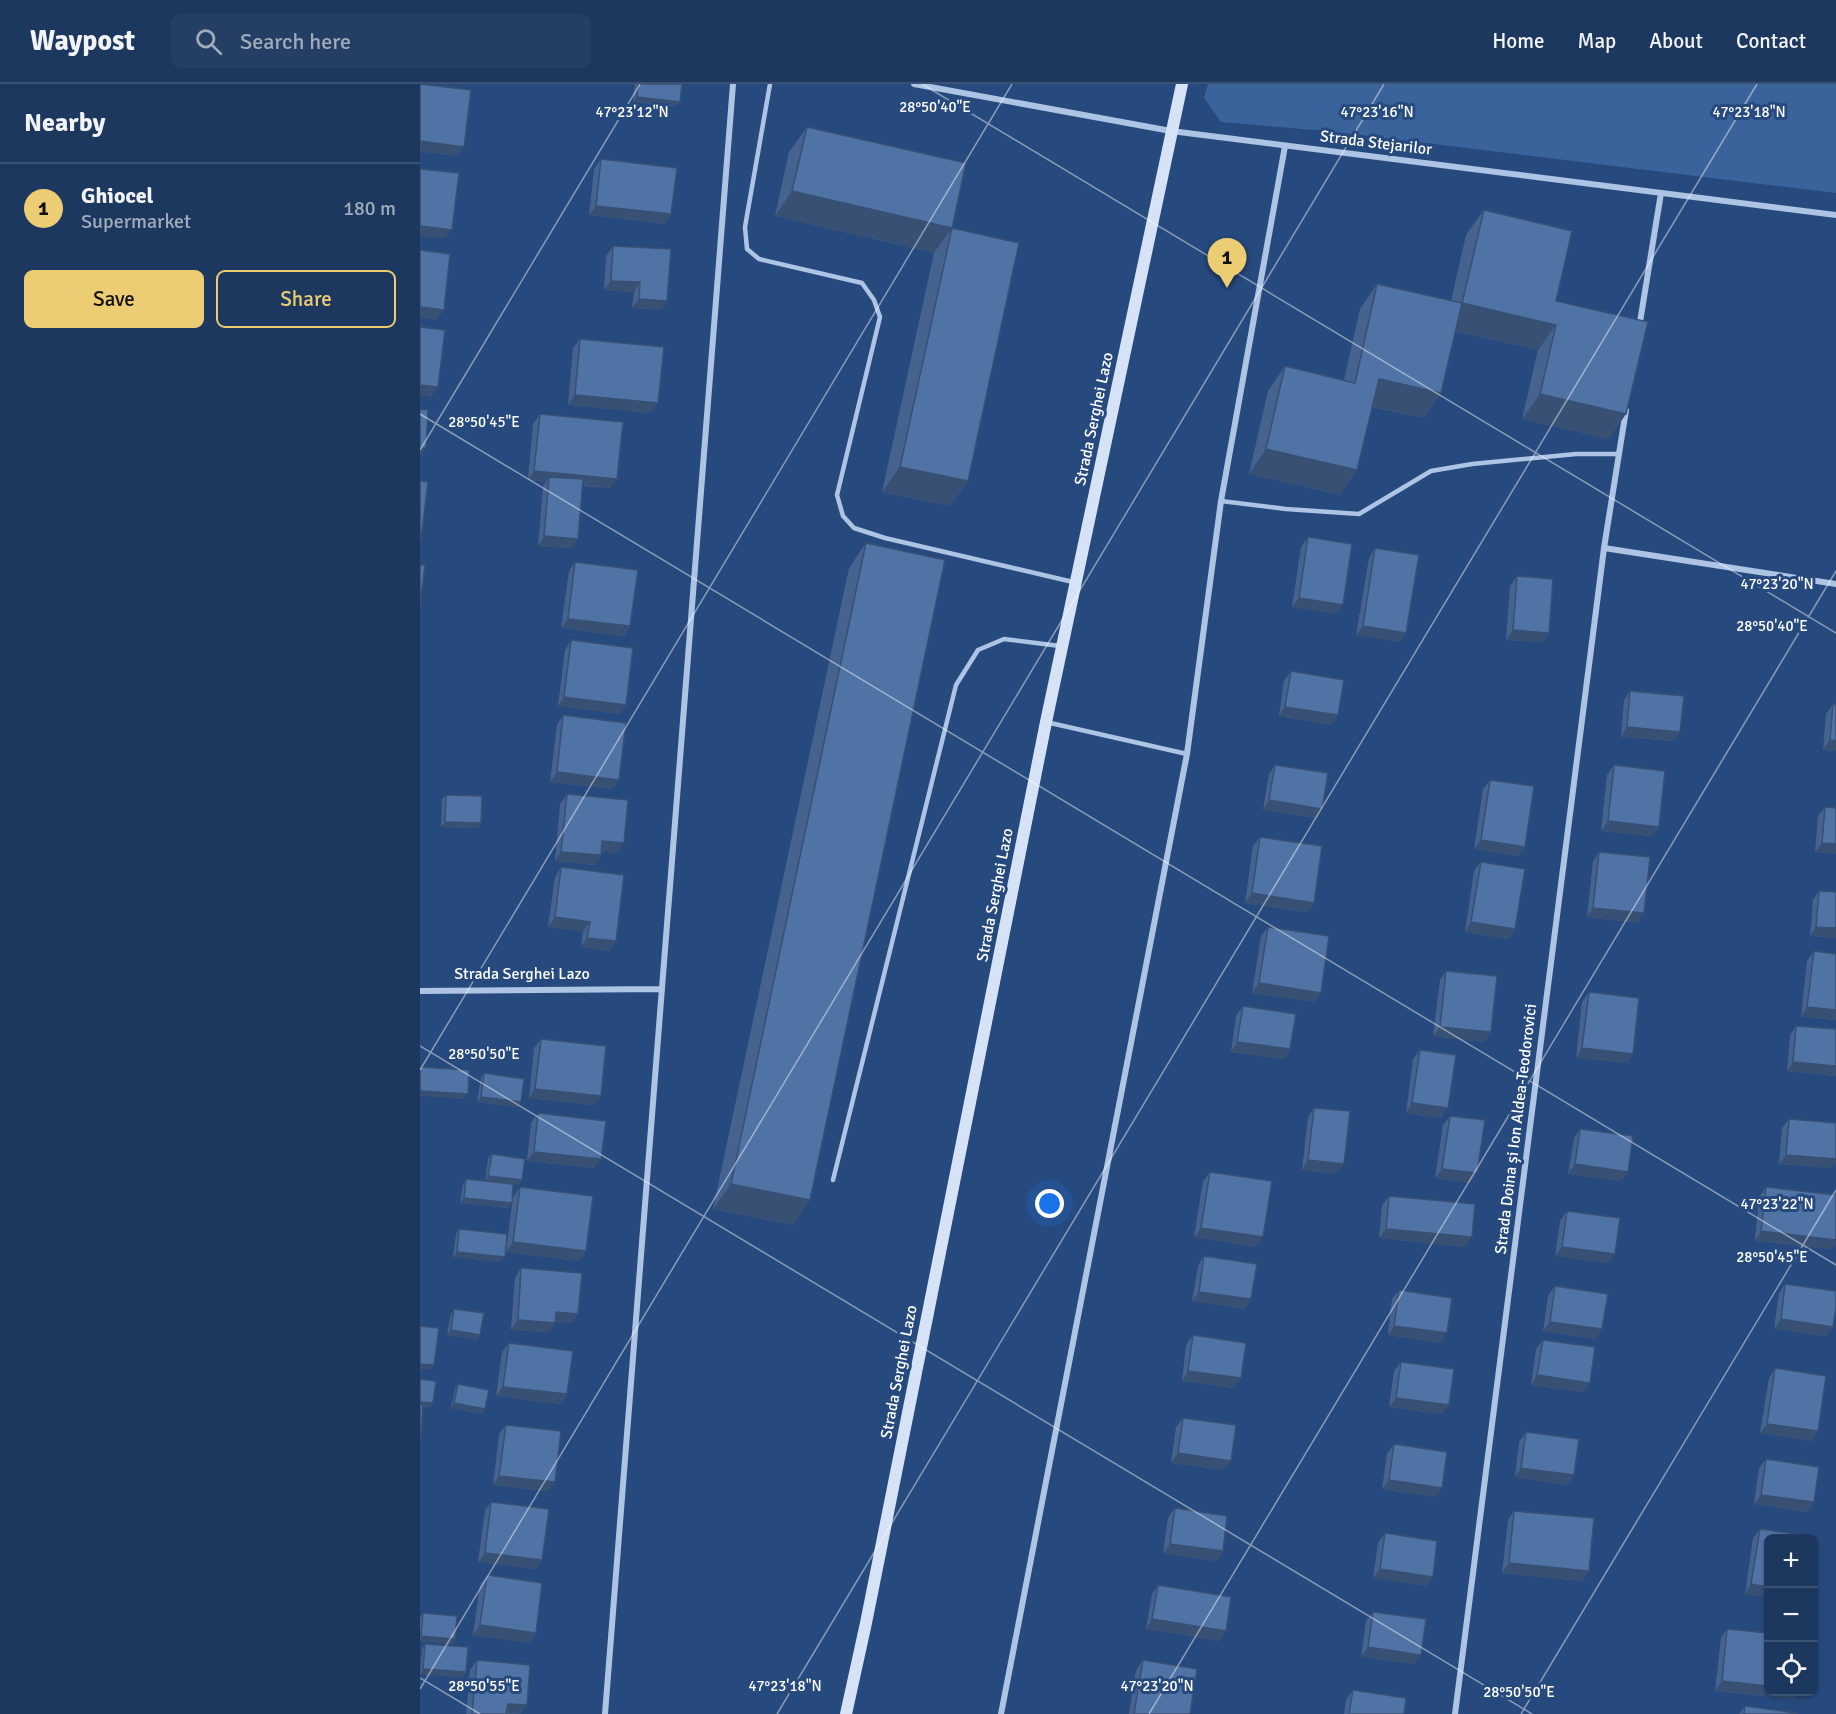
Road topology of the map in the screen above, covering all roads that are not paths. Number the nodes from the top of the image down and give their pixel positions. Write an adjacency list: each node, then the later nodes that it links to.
1 (733, 84): 19 (street)
2 (770, 84): 14 (lane)
3 (914, 84): 5 (street, Strada Stejarilor)
4 (1182, 84): 5 (street, Strada Serghei Lazo)
5 (1171, 131): 6 (street, Strada Stejarilor); 14 (street, Strada Serghei Lazo)
6 (1285, 146): 7 (street, Strada Stejarilor); 12 (street)
7 (1662, 193): 8 (street, Strada Stejarilor); 9 (street)
8 (1836, 215)
9 (1637, 341)
10 (1628, 398): 11 (street, Strada Doina și Ion Aldea-Teodorovici)
11 (1619, 454): 12 (lane); 13 (street, Strada Doina și Ion Aldea-Teodorovici)
12 (1221, 501): 18 (street)
13 (1604, 548): 15 (street); 25 (street, Strada Doina și Ion Aldea-Teodorovici)
14 (1076, 582): 16 (street, Strada Serghei Lazo)
15 (1836, 584)
16 (1063, 647): 17 (street, Strada Serghei Lazo); 21 (lane)
17 (1046, 722): 18 (lane); 23 (street, Strada Serghei Lazo)
18 (1187, 754): 24 (street)
19 (661, 989): 20 (street, Strada Serghei Lazo); 22 (street)
20 (420, 991)
21 (833, 1180)
22 (605, 1714)
23 (846, 1714)
24 (1001, 1714)
25 (1455, 1714)

